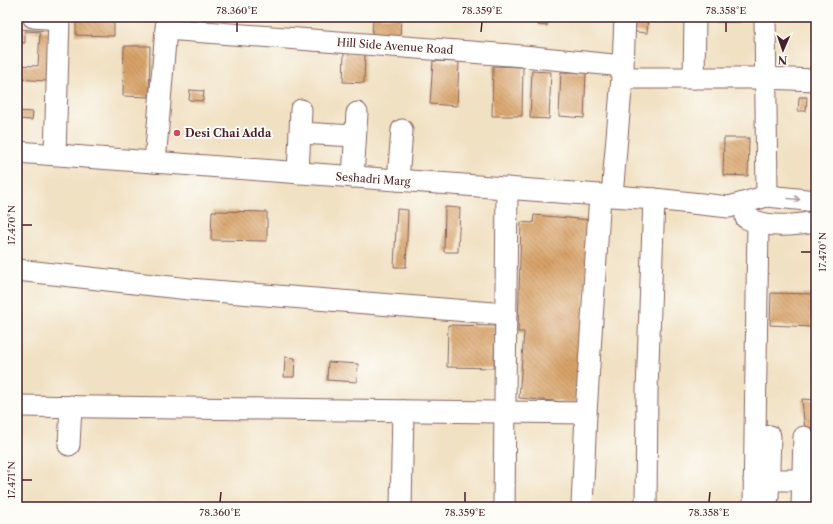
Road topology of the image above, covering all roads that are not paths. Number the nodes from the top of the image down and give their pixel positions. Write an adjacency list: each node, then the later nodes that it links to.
1 (33, 17): 5 (street)
2 (625, 17): 7 (street)
3 (695, 17): 8 (street)
4 (765, 17): 9 (street)
5 (58, 18): 17 (street)
6 (167, 23): 7 (street, Hill Side Avenue Road); 18 (street)
7 (622, 72): 8 (street, Hill Side Avenue Road); 23 (street)
8 (694, 78): 9 (street, Hill Side Avenue Road)
9 (765, 78): 10 (street, Hill Side Avenue Road); 24 (street)
10 (816, 80)
11 (301, 110): 14 (street)
12 (356, 113): 15 (street)
13 (402, 130): 21 (street)
14 (300, 133): 15 (street); 19 (street)
15 (356, 136): 20 (street)
16 (17, 152): 17 (street, Seshadri Marg)
17 (55, 154): 18 (street, Seshadri Marg)
18 (155, 162): 19 (street, Seshadri Marg)
19 (298, 173): 20 (street, Seshadri Marg)
20 (353, 177): 21 (street, Seshadri Marg)
21 (398, 180): 22 (street, Seshadri Marg)
22 (507, 188): 23 (street, Seshadri Marg); 31 (street)
23 (606, 195): 25 (street, Seshadri Marg); 36 (street)
24 (767, 196): 26 (street, Seshadri Marg, one-way to 26); 27 (street, Seshadri Marg)
25 (654, 199): 27 (street, Seshadri Marg); 45 (street)
26 (816, 201)
27 (729, 207): 29 (street, Seshadri Marg)
28 (816, 222): 29 (street, Seshadri Marg)
29 (758, 223): 40 (street)
30 (17, 270): 31 (street)
31 (506, 314): 35 (street)
32 (17, 406): 33 (street)
33 (71, 406): 34 (street); 39 (street)
34 (403, 411): 35 (street); 42 (street)
35 (505, 412): 36 (street); 43 (street)
36 (586, 413): 44 (street)
37 (770, 436): 40 (street)
38 (804, 437): 41 (street)
39 (69, 445)
40 (761, 480): 41 (street); 46 (street); 47 (street)
41 (803, 480): 48 (street)
42 (401, 507)
43 (504, 507)
44 (582, 507)
45 (646, 507)
46 (754, 507)
47 (768, 507)
48 (802, 507)

